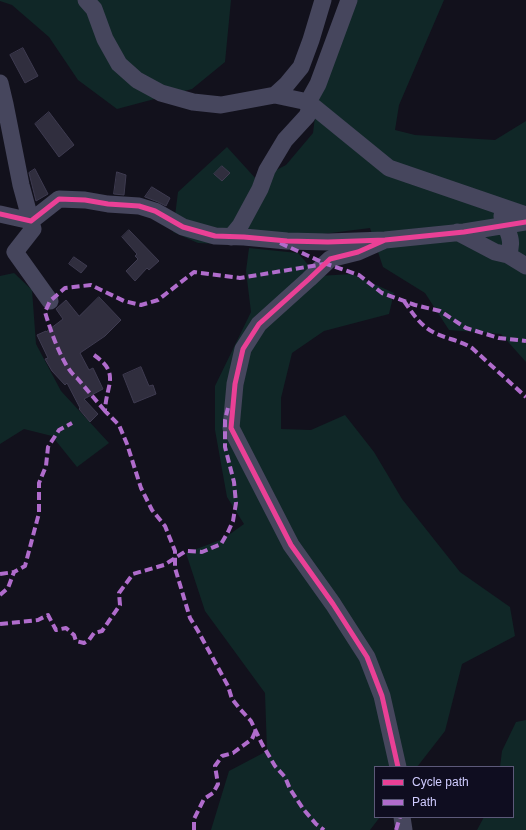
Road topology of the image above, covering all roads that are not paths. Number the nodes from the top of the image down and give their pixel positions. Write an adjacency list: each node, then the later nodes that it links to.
1 (86, 0): 5 (street)
2 (323, 0): 5 (street)
3 (349, 0): 6 (street)
4 (0, 83): 10 (street)
5 (274, 95): 6 (street)
6 (308, 102): 7 (street); 14 (street)
7 (498, 204): 9 (street); 12 (street)
8 (0, 214): 10 (street)
9 (526, 215)
10 (31, 221): 14 (street); 16 (street)
11 (526, 222): 12 (street)
12 (505, 226): 13 (street); 17 (street)
13 (456, 232): 15 (street); 17 (street)
14 (231, 236): 15 (street)
15 (385, 240): 20 (street)
16 (7, 249): 19 (street)
17 (508, 255): 18 (street)
18 (526, 266)
19 (50, 301)
20 (398, 766)
21 (402, 818): 22 (street)
22 (404, 830)

